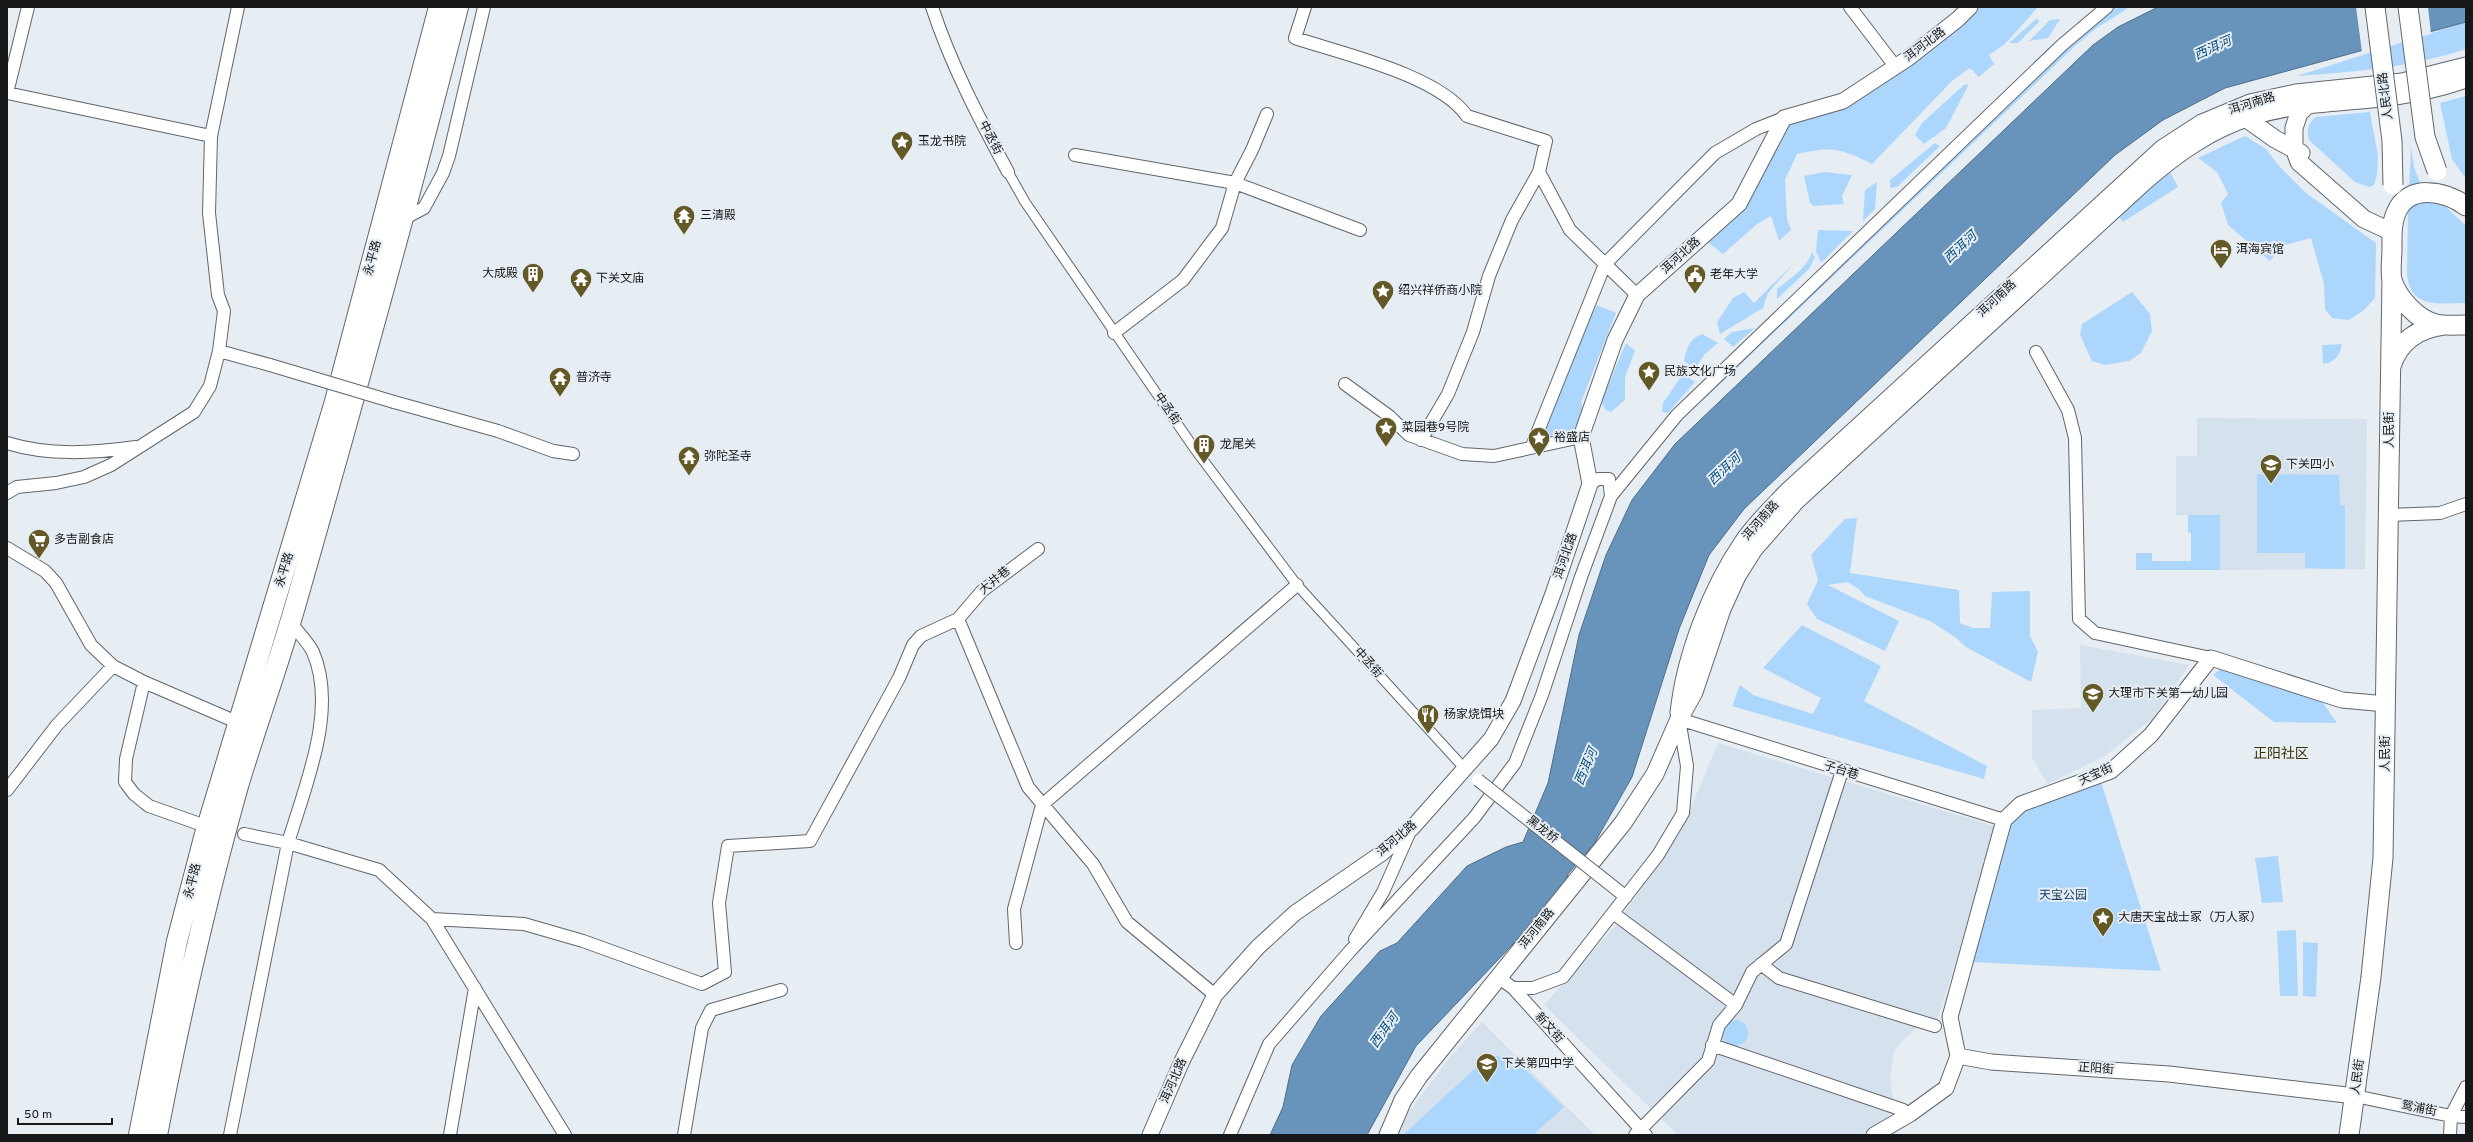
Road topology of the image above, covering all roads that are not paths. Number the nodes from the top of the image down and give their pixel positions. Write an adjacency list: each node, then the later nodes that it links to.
1 (28, 7): 17 (street)
2 (238, 7): 22 (street)
3 (439, 7): 63 (highway, 永平路)
4 (458, 7): 29 (highway, 永平路)
5 (484, 7): 29 (street)
6 (932, 7): 25 (street, 中丞街)
7 (1305, 7): 26 (street)
8 (1850, 7): 13 (street)
9 (1970, 7): 13 (street, 洱河北路)
10 (2107, 7): 50 (street)
11 (2375, 7): 31 (main road, 人民北路, bridge)
12 (2408, 7): 28 (main road, bridge)
13 (1895, 66): 21 (street, 洱河北路)
14 (2466, 66): 16 (main road, 洱河南路)
15 (2466, 79): 18 (main road, 洱河南路)
16 (2325, 90): 18 (main road); 20 (main road, 洱河南路)
17 (7, 93): 22 (street)
18 (2308, 105): 20 (main road, 洱河南路); 23 (main road)
19 (1267, 114): 27 (street)
20 (2239, 114): 23 (main road); 62 (main road, 洱河南路)
21 (1784, 118): 32 (street); 34 (street, 洱河北路)
22 (211, 136): 38 (street)
23 (2295, 151): 31 (main road)
24 (1075, 155): 27 (street)
25 (1008, 172): 37 (street, 中丞街)
26 (1539, 172): 32 (street); 43 (street)
27 (1235, 183): 30 (street); 37 (street)
28 (2466, 206): 31 (main road)
29 (405, 218): 57 (highway, 永平路)
30 (1360, 230)
31 (2392, 232): 33 (main road, 人民街)
32 (1605, 264): 34 (street); 45 (street)
33 (2392, 279): 35 (main road); 40 (main road, 人民街)
34 (1637, 295): 42 (street, 洱河北路)
35 (2444, 325): 36 (main road); 40 (main road)
36 (2466, 325)
37 (1114, 333): 55 (street, 中丞街)
38 (219, 351): 46 (street); 47 (street, bridge)
39 (2036, 352): 58 (street)
40 (2390, 371): 52 (main road, 人民街)
41 (1345, 384): 43 (street)
42 (1581, 437): 45 (street); 48 (street, 洱河北路)
43 (1421, 440): 45 (street)
44 (7, 443): 46 (street)
45 (1532, 446)
46 (139, 447): 49 (street)
47 (573, 454)
48 (1590, 484): 50 (street); 64 (street, 洱河北路)
49 (7, 493)
50 (1611, 496): 77 (street)
51 (2466, 504): 52 (street)
52 (2389, 515): 61 (main road, 人民街)
53 (7, 548): 59 (street)
54 (1038, 549): 56 (street, 大井巷)
55 (1297, 584): 64 (street, 中丞街); 67 (street)
56 (958, 619): 67 (street); 75 (street)
57 (290, 622): 72 (street); 95 (highway, 永平路)
58 (2211, 658): 61 (street); 68 (street, 天宝街)
59 (113, 666): 60 (street); 66 (street)
60 (144, 682): 63 (street); 69 (street)
61 (2386, 704): 89 (main road, 人民街)
62 (1678, 719): 65 (street, 子台巷); 73 (street); 79 (main road, 洱河南路)
63 (239, 723): 94 (highway, 永平路)
64 (1465, 770): 70 (street, 洱河北路); 73 (street, 黑龙桥, bridge)
65 (1842, 771): 68 (street, 子台巷); 78 (street)
66 (7, 790)
67 (1042, 805): 76 (street); 83 (street)
68 (2004, 820): 87 (street)
69 (197, 823)
70 (1412, 828): 77 (street); 83 (street, 洱河北路)
71 (244, 834): 72 (street)
72 (288, 843): 75 (street); 96 (street)
73 (1626, 897): 74 (street)
74 (1613, 913): 81 (street); 84 (street)
75 (432, 919): 80 (street)
76 (1016, 943)
77 (1350, 951): 101 (street)
78 (1761, 964): 84 (street); 85 (street)
79 (1498, 977): 81 (street, 新文街); 102 (main road, 洱河南路)
80 (475, 988): 97 (street); 98 (street)
81 (1513, 988): 93 (street, 新文街)
82 (781, 990): 99 (street)
83 (1215, 995): 100 (street, 洱河北路)
84 (1736, 1005): 86 (street)
85 (1935, 1026)
86 (1712, 1045): 90 (street); 93 (street)
87 (1958, 1056): 89 (street, 正阳街); 103 (street)
88 (2466, 1087): 91 (street, 鸳浦街)
89 (2355, 1096): 91 (street, 鸳浦街); 104 (main road, 人民街)
90 (1903, 1110)
91 (2451, 1116): 92 (street); 105 (street)
92 (2466, 1117)
93 (1640, 1133)
94 (139, 1135)
95 (157, 1135)
96 (230, 1135)
97 (450, 1135)
98 (565, 1135)
99 (684, 1135)
100 (1150, 1135)
101 (1230, 1135)
102 (1388, 1135)
103 (1874, 1135)
104 (2349, 1135)
105 (2450, 1135)

